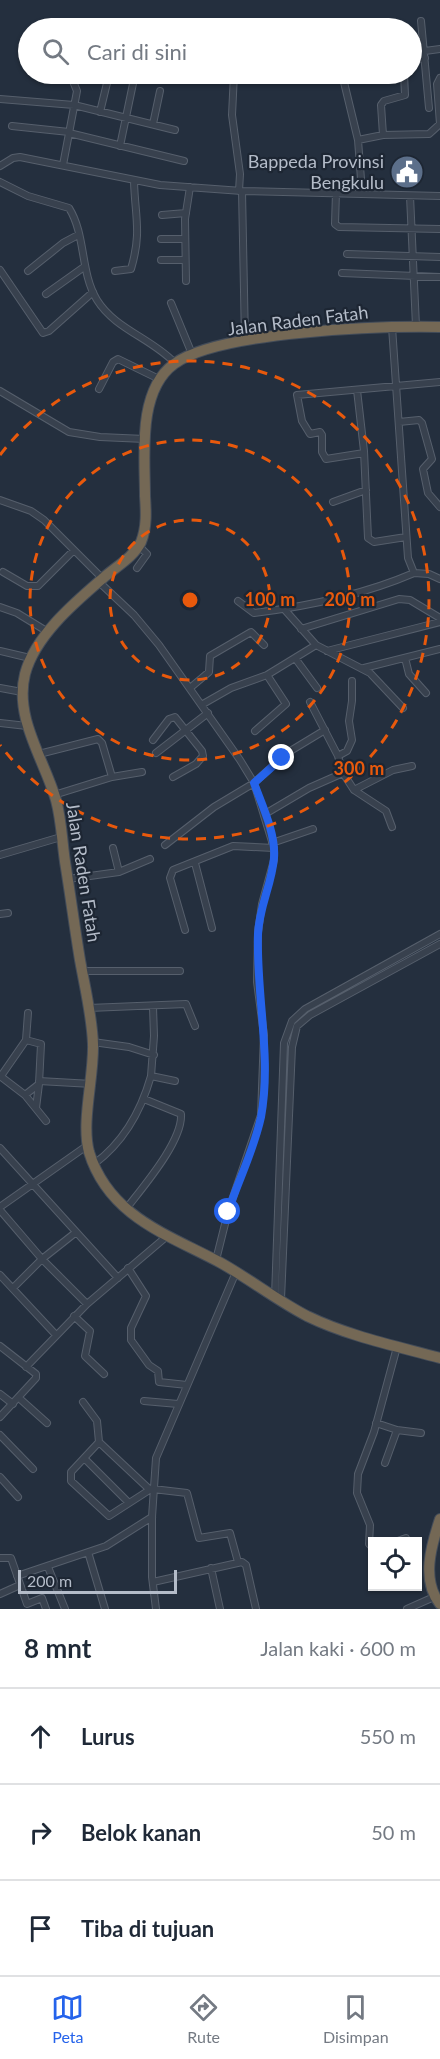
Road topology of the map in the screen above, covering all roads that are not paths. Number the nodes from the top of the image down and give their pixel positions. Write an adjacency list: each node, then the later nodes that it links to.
1 (422, 30): 3 (street)
2 (440, 49): 3 (street)
3 (425, 55): 4 (street); 15 (street)
4 (422, 56)
5 (440, 78): 22 (street)
6 (74, 84): 14 (street)
7 (107, 84): 16 (street)
8 (133, 84): 17 (street)
9 (234, 84): 31 (street)
10 (344, 84): 23 (street)
11 (404, 84): 22 (street)
12 (160, 91): 18 (street)
13 (0, 99): 14 (street)
14 (74, 105): 16 (street); 21 (street)
15 (429, 108)
16 (100, 112): 17 (street)
17 (126, 118): 18 (street); 24 (street)
18 (153, 124): 20 (street)
19 (12, 126): 21 (street)
20 (175, 130)
21 (69, 133): 24 (street); 26 (street)
22 (383, 135): 23 (street)
23 (358, 140): 33 (street)
24 (120, 146): 25 (street)
25 (184, 161)
26 (63, 165): 27 (street); 28 (street)
27 (0, 166)
28 (134, 181): 30 (street); 51 (street)
29 (0, 182): 40 (street)
30 (190, 187): 31 (street); 36 (street)
31 (241, 191): 32 (street); 62 (street)
32 (336, 192): 33 (street); 38 (street)
33 (362, 192): 34 (street)
34 (410, 196): 35 (street); 38 (street)
35 (440, 196)
36 (186, 213): 37 (street); 42 (street)
37 (162, 215)
38 (410, 228): 39 (street); 44 (street)
39 (440, 228)
40 (78, 235): 48 (street); 50 (street)
41 (161, 239): 42 (street)
42 (185, 239): 47 (street)
43 (346, 254): 44 (street)
44 (414, 257): 45 (street); 53 (street)
45 (440, 257)
46 (161, 260): 47 (street)
47 (185, 260): 55 (street)
48 (84, 267): 56 (street); 57 (street)
49 (0, 270): 56 (street)
50 (28, 271)
51 (115, 271)
52 (342, 273): 53 (street)
53 (415, 277): 54 (street); 59 (street)
54 (440, 277)
55 (186, 281)
56 (93, 292): 64 (street)
57 (46, 294)
58 (171, 303): 63 (street)
59 (416, 326): 60 (highway, Jalan Raden Fatah); 61 (highway, Jalan Raden Fatah)
60 (392, 327): 62 (highway, Jalan Raden Fatah); 67 (street)
61 (440, 327)
62 (245, 341): 63 (highway, Jalan Raden Fatah)
63 (192, 354): 64 (highway, Jalan Raden Fatah)
64 (175, 363): 65 (highway, Jalan Raden Fatah)
65 (159, 380): 68 (street); 72 (highway, Jalan Raden Fatah)
66 (440, 382): 67 (street)
67 (396, 387): 69 (street); 71 (street)
68 (99, 389)
69 (357, 390): 73 (street); 73 (street)
70 (0, 391): 72 (street)
71 (399, 422): 77 (street); 78 (street)
72 (145, 439): 79 (highway, Jalan Raden Fatah)
73 (364, 453): 74 (street)
74 (366, 490): 76 (street); 78 (street)
75 (0, 500): 80 (street)
76 (333, 502)
77 (440, 507)
78 (406, 537): 83 (street)
79 (138, 546): 81 (street); 85 (highway, Jalan Raden Fatah)
80 (74, 550): 82 (street); 85 (street)
81 (137, 568)
82 (3, 572)
83 (414, 573): 84 (street); 88 (street)
84 (440, 579)
85 (100, 580): 91 (highway, Jalan Raden Fatah); 104 (street)
86 (238, 600): 88 (street)
87 (0, 607): 91 (street)
88 (285, 610): 90 (street)
89 (440, 620): 90 (street); 96 (street)
90 (301, 629): 93 (street)
91 (48, 633): 97 (highway, Jalan Raden Fatah)
92 (264, 645): 104 (street)
93 (316, 645): 96 (street); 98 (street)
94 (440, 649): 99 (street)
95 (0, 651): 97 (street)
96 (327, 651): 100 (street)
97 (30, 658): 106 (highway, Jalan Raden Fatah)
98 (295, 658): 101 (street); 105 (street)
99 (405, 658): 100 (street); 107 (street)
100 (363, 669): 110 (street)
101 (267, 675): 109 (street); 116 (street)
102 (352, 681): 120 (street)
103 (0, 688): 106 (street)
104 (190, 688): 109 (street)
105 (317, 688)
106 (22, 692): 113 (highway, Jalan Raden Fatah)
107 (426, 693)
108 (310, 702): 115 (street)
109 (203, 704): 111 (street)
110 (403, 708)
111 (208, 713): 114 (street); 126 (street)
112 (0, 723): 113 (street)
113 (27, 726): 119 (highway, Jalan Raden Fatah)
114 (187, 729): 117 (street); 118 (street); 125 (street)
115 (325, 730): 120 (street); 126 (street)
116 (255, 731)
117 (153, 740)
118 (156, 753)
119 (39, 754): 124 (street); 128 (highway, Jalan Raden Fatah)
120 (338, 756): 123 (street)
121 (412, 766): 127 (street)
122 (142, 772): 124 (street)
123 (343, 773): 127 (street); 129 (street)
124 (112, 777): 128 (street)
125 (173, 777)
126 (254, 783): 129 (street); 133 (street)
127 (354, 790): 130 (street)
128 (54, 795): 132 (highway, Jalan Raden Fatah)
129 (265, 814): 134 (street)
130 (392, 827)
131 (313, 829): 134 (street)
132 (61, 837): 136 (street); 140 (highway, Jalan Raden Fatah)
133 (165, 845)
134 (273, 845): 138 (street); 174 (street)
135 (113, 848): 139 (street)
136 (0, 855)
137 (150, 859): 139 (street)
138 (195, 863): 143 (street); 144 (street)
139 (119, 872): 140 (street)
140 (68, 879): 148 (highway, Jalan Raden Fatah)
141 (8, 913): 142 (street)
142 (0, 914)
143 (212, 928)
144 (185, 930)
145 (440, 934): 175 (street)
146 (440, 944): 175 (street)
147 (180, 970): 148 (street)
148 (82, 971): 150 (highway, Jalan Raden Fatah)
149 (153, 1007): 150 (street); 152 (street); 155 (street)
150 (89, 1008): 154 (highway, Jalan Raden Fatah)
151 (28, 1013): 153 (street)
152 (195, 1026)
153 (26, 1040): 156 (street); 159 (street)
154 (93, 1042): 155 (street); 160 (highway, Jalan Raden Fatah)
155 (154, 1055): 157 (street)
156 (0, 1076): 161 (street)
157 (151, 1076): 158 (street); 162 (street)
158 (175, 1081)
159 (39, 1082): 160 (street); 161 (street); 163 (street)
160 (92, 1084): 165 (highway, Jalan Raden Fatah)
161 (25, 1095): 163 (street)
162 (144, 1099): 167 (street); 170 (street)
163 (36, 1109): 164 (street)
164 (46, 1121)
165 (88, 1145): 167 (highway, Jalan Raden Fatah); 168 (street)
166 (0, 1148): 168 (street)
167 (94, 1164): 170 (highway, Jalan Raden Fatah)
168 (32, 1182): 169 (street); 171 (street)
169 (0, 1209): 173 (street)
170 (126, 1209): 172 (highway, Jalan Raden Fatah)
171 (75, 1233): 173 (street); 179 (street)
172 (166, 1237): 174 (highway, Jalan Raden Fatah); 176 (street)
173 (42, 1259): 180 (street); 182 (street)
174 (216, 1260): 177 (highway, Jalan Raden Fatah)
175 (280, 1265): 181 (street)
176 (128, 1268): 179 (street); 190 (street)
177 (236, 1272): 181 (highway, Jalan Raden Fatah); 190 (street)
178 (0, 1275): 180 (street)
179 (118, 1278): 182 (street)
180 (13, 1288): 184 (street)
181 (278, 1298): 186 (highway, Jalan Raden Fatah)
182 (87, 1304): 183 (street)
183 (74, 1316): 184 (street); 189 (street)
184 (56, 1335): 188 (street)
185 (0, 1346): 188 (street)
186 (397, 1347): 187 (highway, Jalan Raden Fatah); 199 (street)
187 (440, 1358)
188 (26, 1366): 192 (street)
189 (104, 1374)
190 (187, 1385): 196 (street)
191 (0, 1394): 195 (street)
192 (19, 1398): 195 (street); 198 (street)
193 (144, 1401): 196 (street)
194 (83, 1402): 203 (street)
195 (13, 1404): 197 (street)
196 (178, 1404): 208 (street)
197 (0, 1417)
198 (47, 1423)
199 (376, 1423): 200 (street); 213 (street)
200 (397, 1430): 201 (street); 205 (street)
201 (421, 1433)
202 (0, 1435): 206 (street)
203 (99, 1442): 204 (street); 208 (street)
204 (84, 1458): 210 (street); 210 (street)
205 (385, 1463)
206 (33, 1469)
207 (0, 1477): 209 (street)
208 (152, 1488): 210 (street); 211 (street); 216 (street)
209 (18, 1497)
210 (129, 1503)
211 (152, 1517): 214 (street); 220 (street)
212 (440, 1519): 223 (highway)
213 (369, 1537)
214 (88, 1552): 217 (street); 226 (street)
215 (0, 1558): 219 (street)
216 (238, 1562): 218 (street); 229 (street)
217 (48, 1567): 219 (street); 225 (street)
218 (211, 1568): 220 (street); 228 (street)
219 (17, 1576): 221 (street)
220 (153, 1582): 227 (street)
221 (20, 1585): 222 (street); 224 (street)
222 (0, 1594)
223 (437, 1600): 230 (street)
224 (46, 1609)
225 (65, 1609)
226 (105, 1609)
227 (156, 1609)
228 (220, 1609)
229 (256, 1609)
230 (407, 1609)

